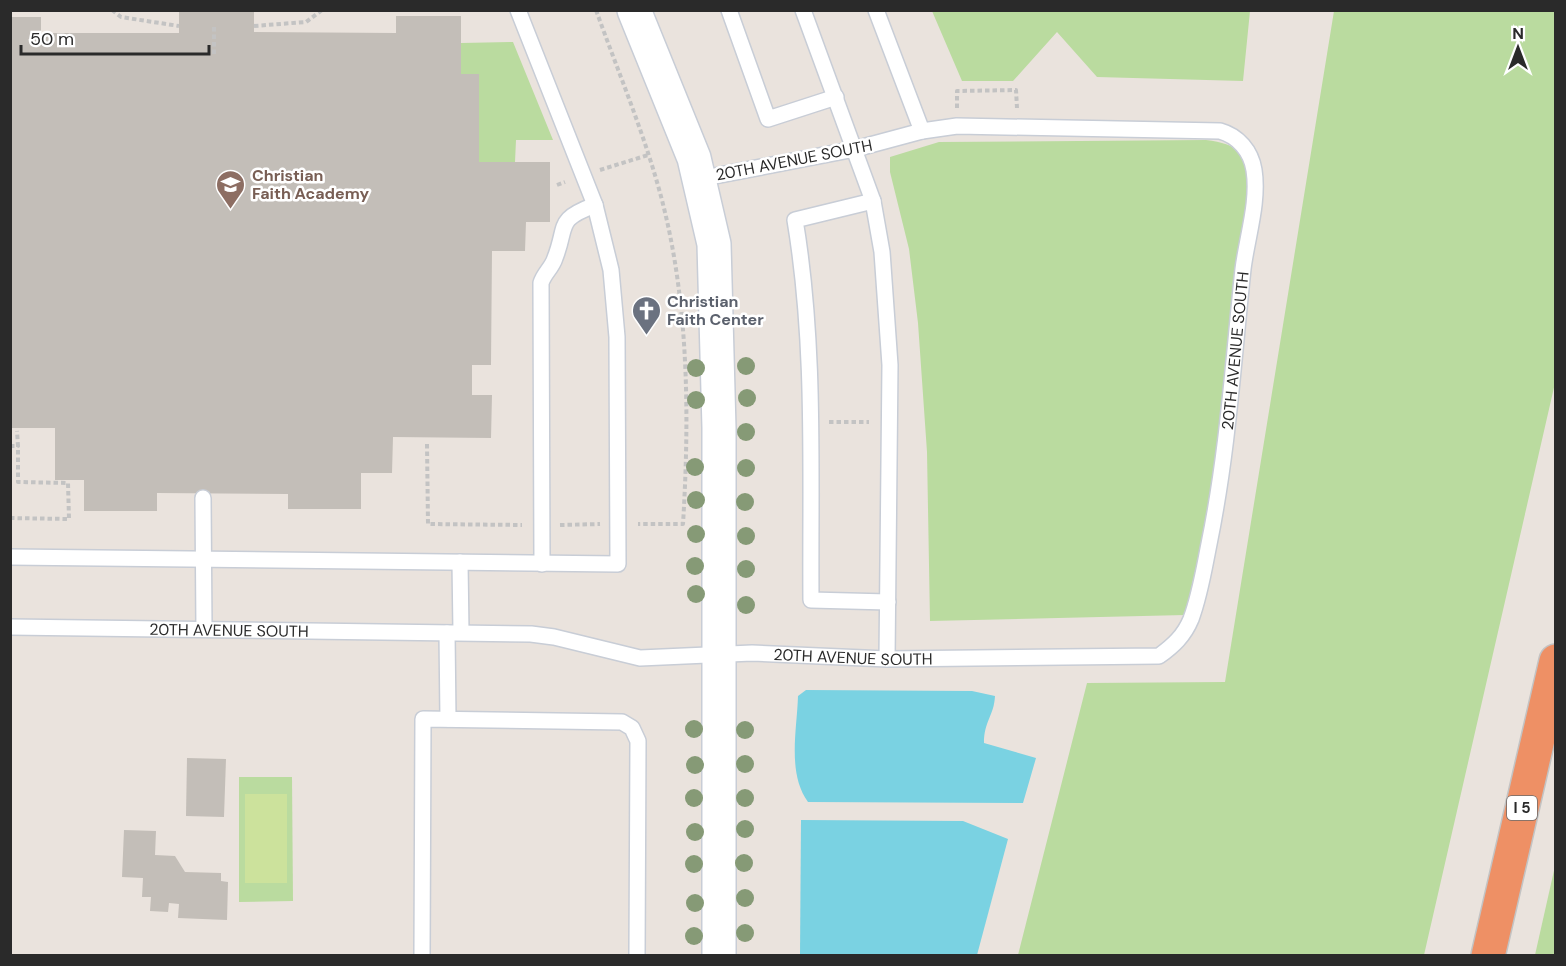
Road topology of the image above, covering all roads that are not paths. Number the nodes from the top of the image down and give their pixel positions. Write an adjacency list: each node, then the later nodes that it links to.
1 (518, 10): 11 (lane)
2 (634, 10): 9 (street, 20TH AVENUE SOUTH)
3 (729, 10): 6 (lane)
4 (803, 10): 6 (lane)
5 (876, 10): 7 (lane)
6 (836, 97): 8 (lane)
7 (922, 131): 8 (lane, 20TH AVENUE SOUTH); 22 (lane, 20TH AVENUE SOUTH)
8 (855, 150): 9 (lane, 20TH AVENUE SOUTH); 10 (lane)
9 (699, 179): 21 (street, 20TH AVENUE SOUTH)
10 (873, 201): 17 (lane); 17 (lane)
11 (595, 205): 16 (lane); 16 (lane)
12 (203, 498): 14 (lane)
13 (10, 557): 14 (lane)
14 (204, 560): 15 (lane); 19 (lane)
15 (460, 562): 16 (lane); 20 (lane)
16 (542, 564)
17 (888, 602): 22 (lane)
18 (10, 627): 19 (lane, 20TH AVENUE SOUTH)
19 (204, 629): 20 (lane, 20TH AVENUE SOUTH)
20 (454, 632): 21 (lane, 20TH AVENUE SOUTH); 24 (lane)
21 (720, 653): 22 (lane, 20TH AVENUE SOUTH); 27 (street, 20TH AVENUE SOUTH)
22 (887, 659)
23 (1556, 661): 28 (highway, I 5)
24 (448, 719): 25 (lane); 26 (lane)
25 (422, 956)
26 (637, 956)
27 (719, 956)
28 (1488, 956)

